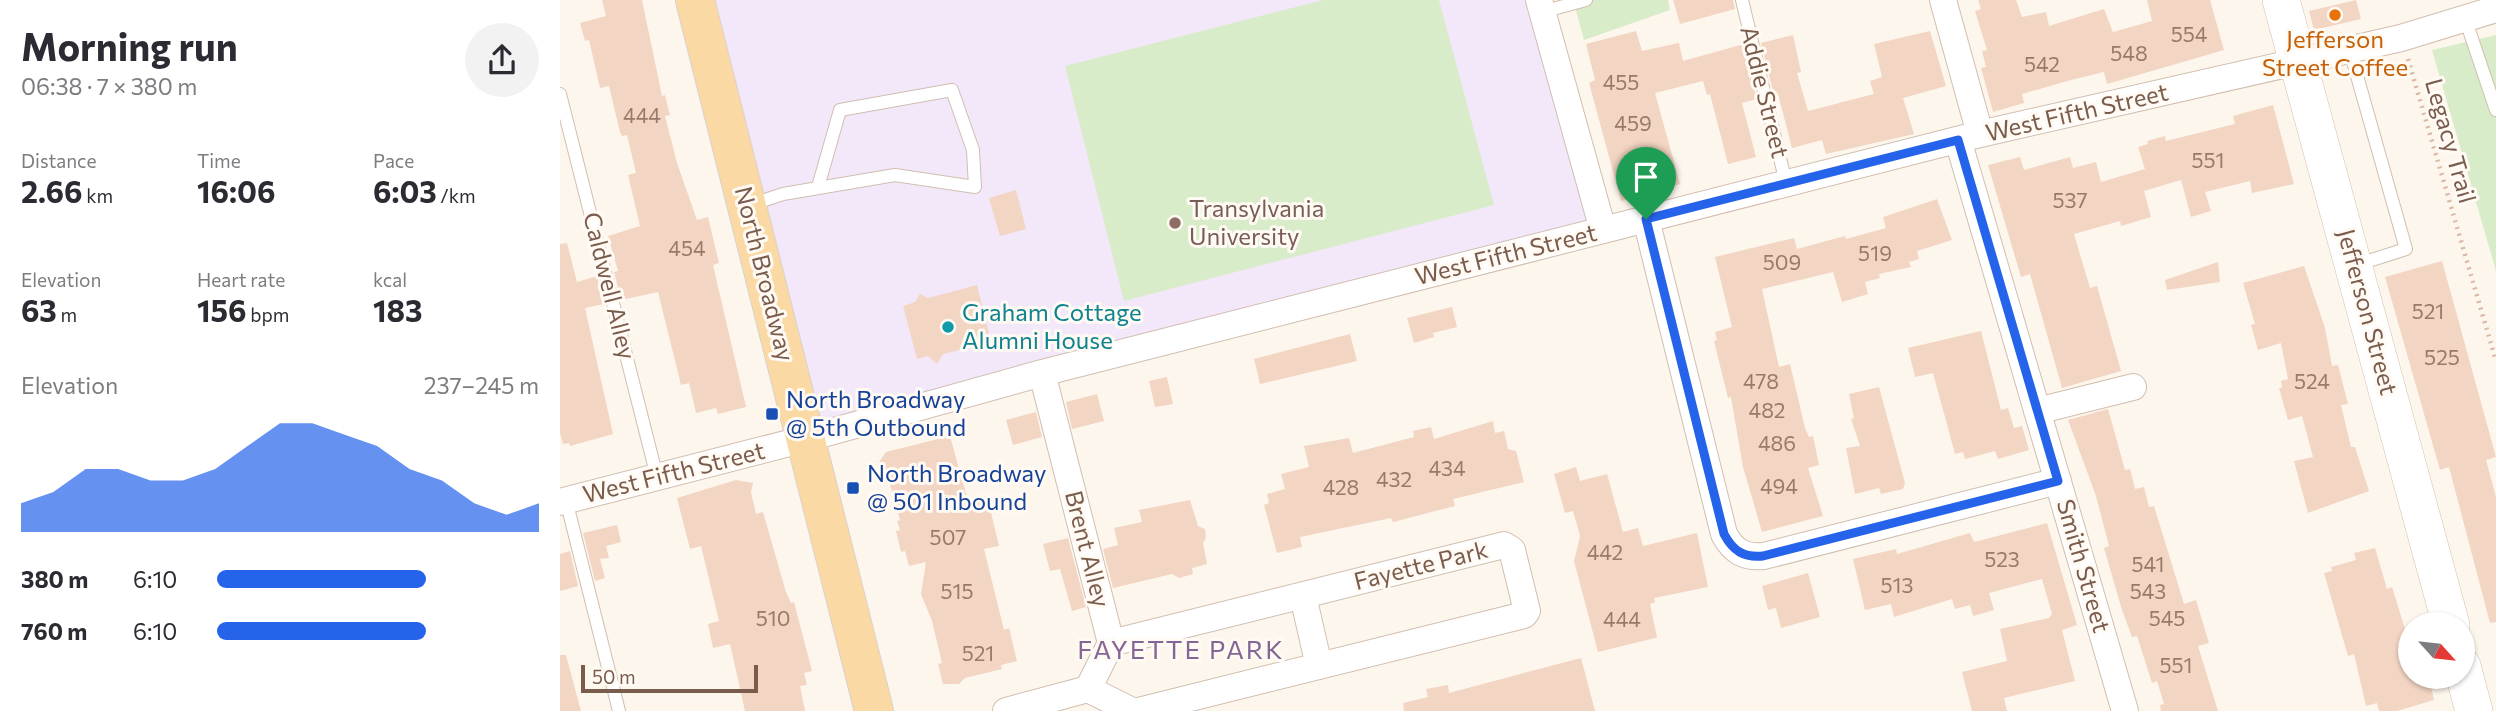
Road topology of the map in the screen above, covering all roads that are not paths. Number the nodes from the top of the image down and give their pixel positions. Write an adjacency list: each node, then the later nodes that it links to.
1 (697, 0): 16 (main road, North Broadway)
2 (1586, 0): 6 (lane)
3 (1742, 0): 14 (lane, Addie Street)
4 (1943, 0): 13 (street, Smith Street)
5 (2281, 0): 10 (street, Jefferson Street)
6 (1540, 6): 18 (street)
7 (2496, 9): 8 (street, West Fifth Street)
8 (2465, 18): 9 (street, West Fifth Street); 12 (lane)
9 (2350, 51): 10 (street, West Fifth Street); 19 (lane)
10 (2299, 63): 13 (street, West Fifth Street); 19 (street, Jefferson Street)
11 (560, 94): 24 (lane, Caldwell Alley)
12 (2496, 110)
13 (1969, 137): 14 (street, West Fifth Street); 22 (street, Smith Street)
14 (1786, 183): 17 (street, West Fifth Street)
15 (818, 187): 15 (lane); 16 (lane)
16 (747, 206): 23 (main road, North Broadway)
17 (1646, 219): 18 (street, West Fifth Street); 25 (street)
18 (1603, 230): 20 (street, West Fifth Street)
19 (2354, 266): 28 (street, Jefferson Street)
20 (1042, 373): 23 (street, West Fifth Street); 29 (street, Brent Alley)
21 (2133, 387): 22 (street)
22 (2037, 411): 25 (street, Smith Street)
23 (805, 439): 24 (street, West Fifth Street); 34 (main road, North Broadway)
24 (657, 477): 26 (street, West Fifth Street)
25 (2058, 481): 38 (street, Smith Street)
26 (563, 501): 33 (lane)
27 (1303, 596): 29 (street, Fayette Park); 30 (street); 30 (street, Fayette Park)
28 (2447, 612)
29 (1111, 643): 31 (street)
30 (1319, 666): 37 (street, Fayette Park)
31 (1088, 689): 35 (street); 36 (street)
32 (2468, 690): 39 (street)
33 (619, 711)
34 (874, 711)
35 (1006, 711)
36 (1132, 711)
37 (1138, 711)
38 (2125, 711)
39 (2474, 711)

